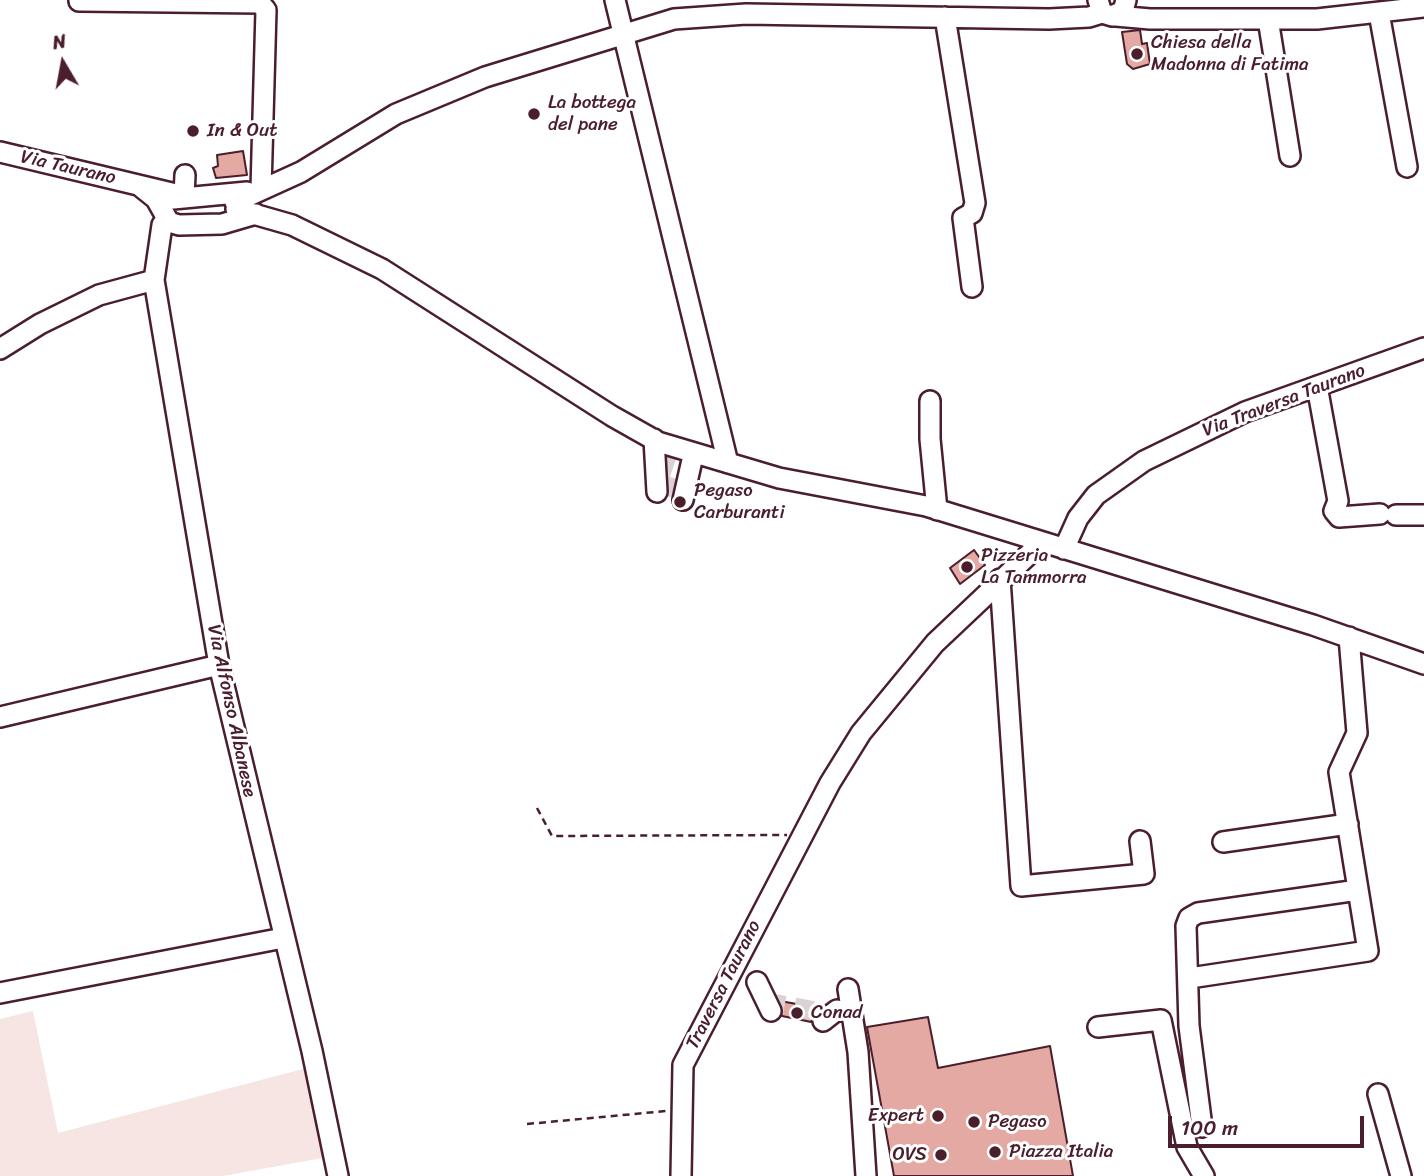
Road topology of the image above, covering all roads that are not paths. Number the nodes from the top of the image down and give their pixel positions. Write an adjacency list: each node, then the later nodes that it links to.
1 (615, 0): 8 (street)
2 (79, 2): 14 (street)
3 (1111, 5): 6 (street); 7 (street)
4 (1424, 8): 5 (street)
5 (1379, 13): 7 (street); 11 (street)
6 (945, 17): 8 (street); 20 (street)
7 (1268, 19): 10 (street)
8 (624, 34): 14 (street); 27 (street)
9 (0, 152): 13 (street, Via Taurano)
10 (1290, 156)
11 (1406, 167)
12 (185, 175): 15 (street)
13 (135, 184): 15 (street, Via Taurano); 18 (street, Via Taurano)
14 (259, 190): 16 (street); 17 (street)
15 (184, 196): 16 (street, Via Taurano); 18 (street)
16 (232, 207): 17 (street); 18 (street)
17 (260, 215): 25 (street)
18 (170, 218): 19 (street, Via Alfonso Albanese)
19 (154, 280): 22 (street); 37 (street, Via Alfonso Albanese)
20 (972, 287)
21 (1424, 348): 23 (street, Via Traversa Taurano)
22 (0, 349)
23 (1317, 386): 31 (street); 33 (street, Via Traversa Taurano)
24 (930, 401): 30 (street)
25 (653, 439): 26 (street); 28 (street)
26 (698, 454): 27 (street); 29 (street)
27 (728, 463): 30 (street)
28 (657, 492)
29 (683, 500)
30 (937, 510): 32 (street)
31 (1424, 515)
32 (1041, 543): 33 (street); 34 (street, Traversa Taurano)
33 (1064, 550): 35 (street)
34 (1000, 579): 40 (street); 55 (street, Traversa Taurano)
35 (1349, 637): 36 (street); 39 (street)
36 (1424, 664)
37 (219, 666): 38 (street); 43 (street, Via Alfonso Albanese)
38 (0, 717)
39 (1348, 824): 41 (street); 42 (street)
40 (1140, 841)
41 (1223, 842)
42 (1358, 890): 44 (street); 44 (street)
43 (283, 938): 47 (street); 54 (street, Via Alfonso Albanese)
44 (1190, 978): 53 (street)
45 (757, 982): 48 (street)
46 (848, 989): 49 (street)
47 (0, 993)
48 (771, 1011)
49 (852, 1013): 50 (street); 56 (street)
50 (823, 1021)
51 (1098, 1027): 57 (street)
52 (1378, 1094): 58 (street)
53 (1202, 1127)
54 (338, 1176)
55 (681, 1176)
56 (866, 1176)
57 (1204, 1176)
58 (1401, 1176)

